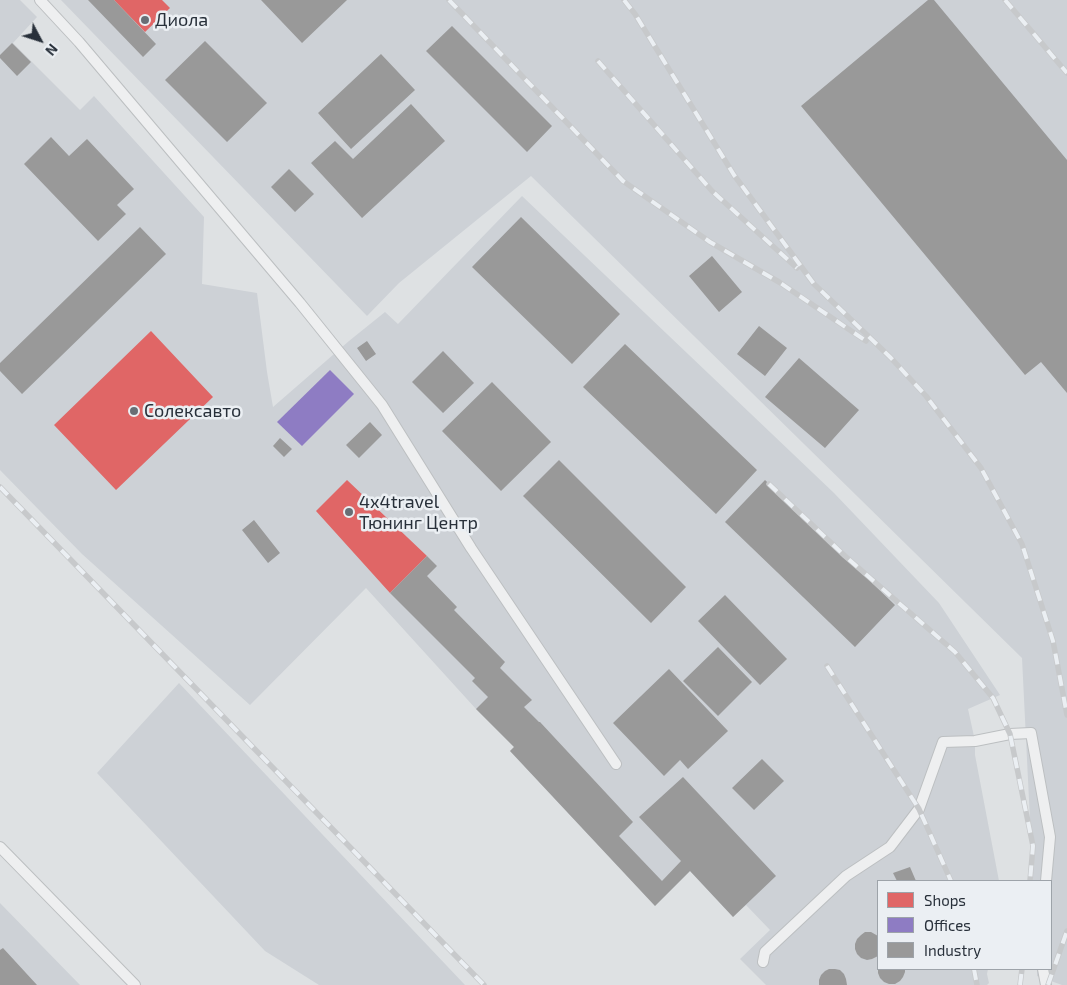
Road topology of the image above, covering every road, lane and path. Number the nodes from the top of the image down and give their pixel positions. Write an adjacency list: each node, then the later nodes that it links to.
1 (40, 0): 2 (lane)
2 (616, 764)
3 (0, 847): 7 (lane)
4 (1046, 880): 5 (lane)
5 (763, 962)
6 (1043, 970): 8 (lane)
7 (134, 985)
8 (1046, 985)

